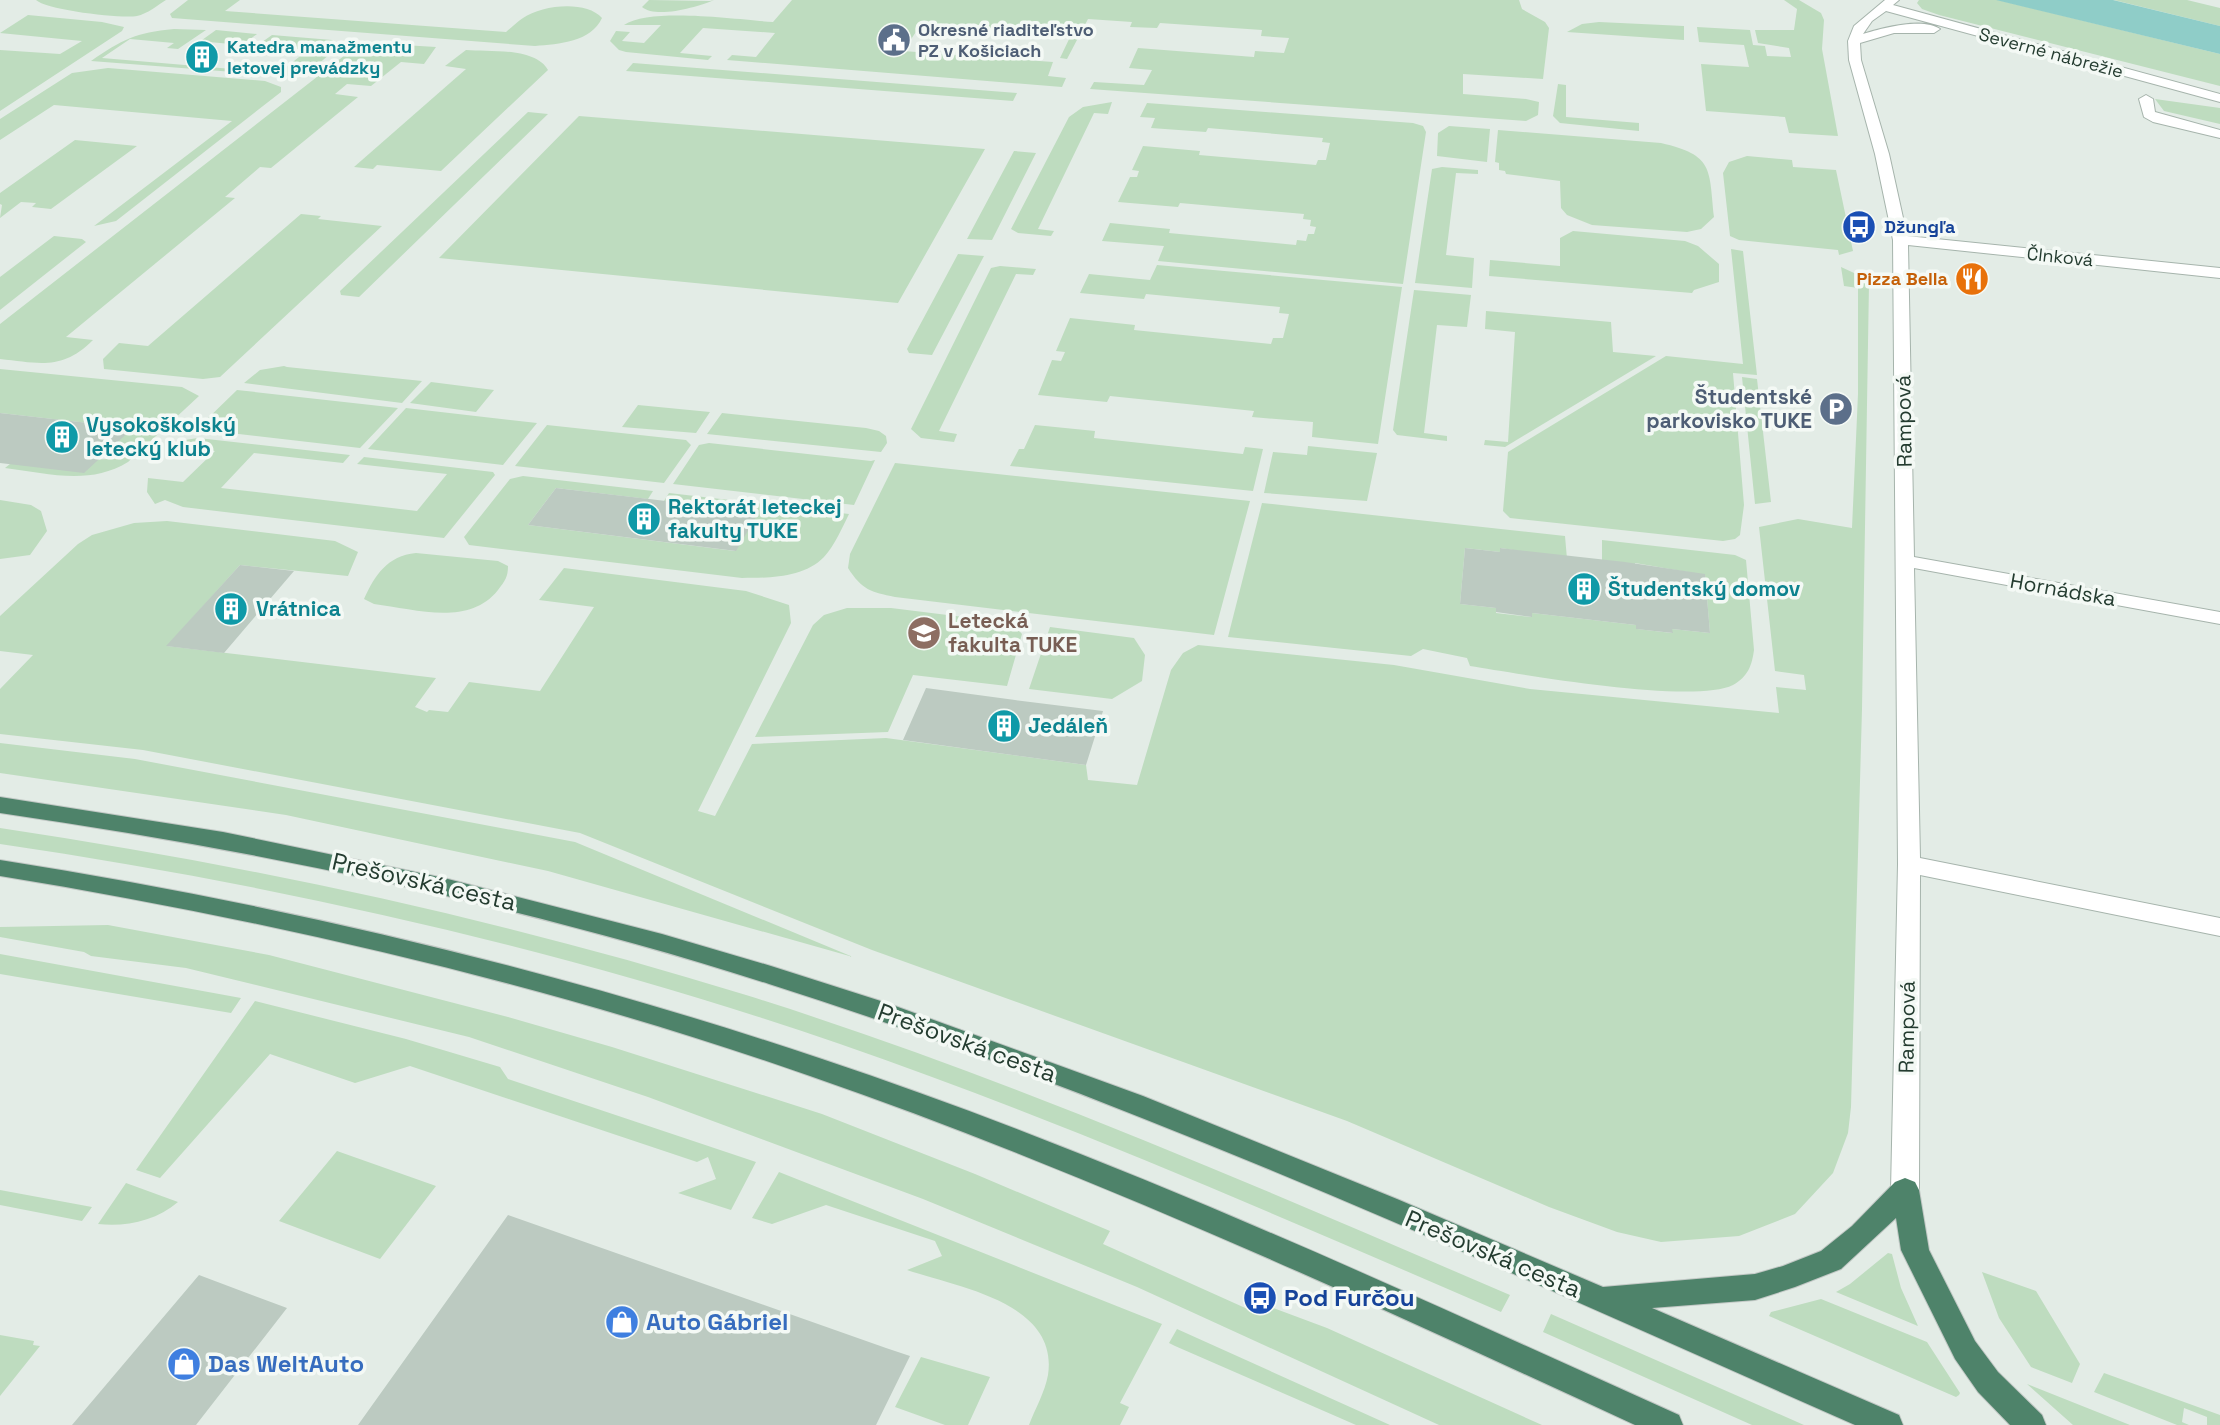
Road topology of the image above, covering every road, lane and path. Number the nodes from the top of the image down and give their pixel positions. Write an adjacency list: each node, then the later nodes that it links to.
1 (1888, 3): 2 (street, Severné nábrežie); 3 (street)
2 (1983, 36): 3 (street); 4 (street, Severné nábrežie)
3 (1854, 41): 7 (street, Rampová)
4 (2220, 98)
5 (2146, 99): 6 (street, Severné nábrežie)
6 (2220, 134)
7 (1900, 240): 8 (street, Člnková); 9 (street, Rampová)
8 (2220, 273)
9 (1906, 561): 10 (street, Hornádska); 12 (street, Rampová)
10 (2220, 618)
11 (0, 805): 16 (highway, Prešovská cesta)
12 (1909, 864): 14 (street); 15 (street, Rampová)
13 (0, 867): 17 (highway)
14 (2220, 927)
15 (1905, 1190): 16 (highway); 20 (highway)
16 (1600, 1300): 19 (highway, Prešovská cesta)
17 (1637, 1417): 18 (highway)
18 (1668, 1425)
19 (1888, 1425)
20 (2031, 1425)

